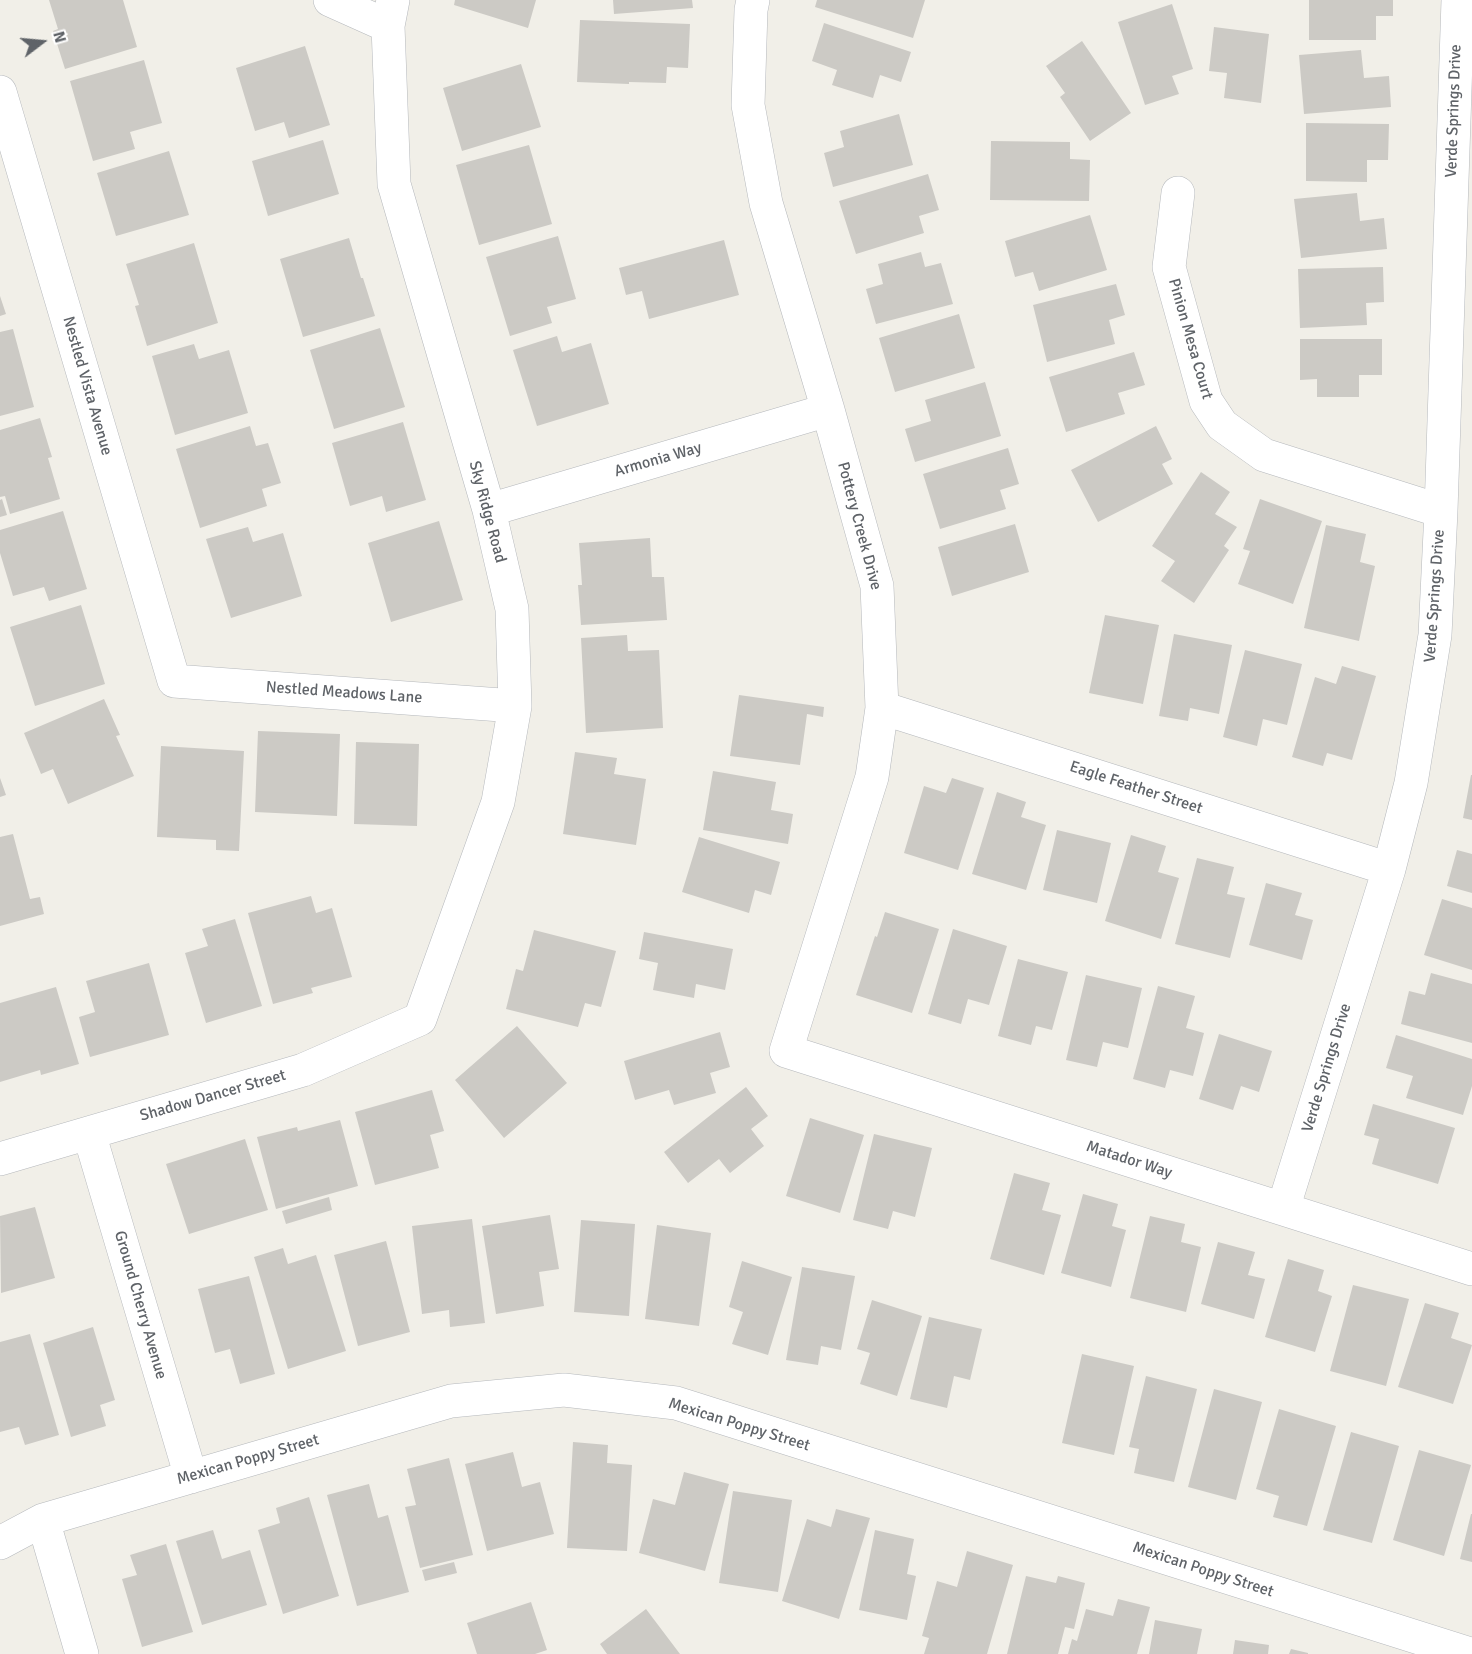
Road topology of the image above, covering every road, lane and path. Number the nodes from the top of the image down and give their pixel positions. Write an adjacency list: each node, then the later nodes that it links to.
1 (330, 0): 4 (street)
2 (753, 0): 7 (street, Pottery Creek Drive)
3 (1458, 0): 9 (street, Verde Springs Drive)
4 (391, 13): 8 (street, Sky Ridge Road)
5 (0, 92): 10 (street, Nestled Vista Avenue)
6 (1178, 194): 9 (street, Pinion Mesa Court)
7 (828, 410): 8 (street, Armonia Way); 12 (street, Pottery Creek Drive)
8 (489, 510): 11 (street, Sky Ridge Road)
9 (1441, 511): 13 (street, Verde Springs Drive)
10 (174, 681): 11 (street, Nestled Meadows Lane)
11 (514, 706): 14 (street, Sky Ridge Road)
12 (882, 708): 13 (street, Eagle Feather Street); 15 (street, Pottery Creek Drive)
13 (1389, 869): 18 (street, Verde Springs Drive)
14 (420, 1019): 16 (street, Shadow Dancer Street)
15 (786, 1052): 18 (street, Matador Way)
16 (89, 1133): 17 (street, Shadow Dancer Street); 20 (street, Ground Cherry Avenue)
17 (0, 1159)
18 (1282, 1209): 19 (street, Matador Way)
19 (1472, 1269)
20 (191, 1477): 21 (street, Mexican Poppy Street); 24 (street, Mexican Poppy Street)
21 (43, 1520): 22 (street, Mexican Poppy Street); 23 (street)
22 (0, 1544)
23 (82, 1654)
24 (1470, 1654)

